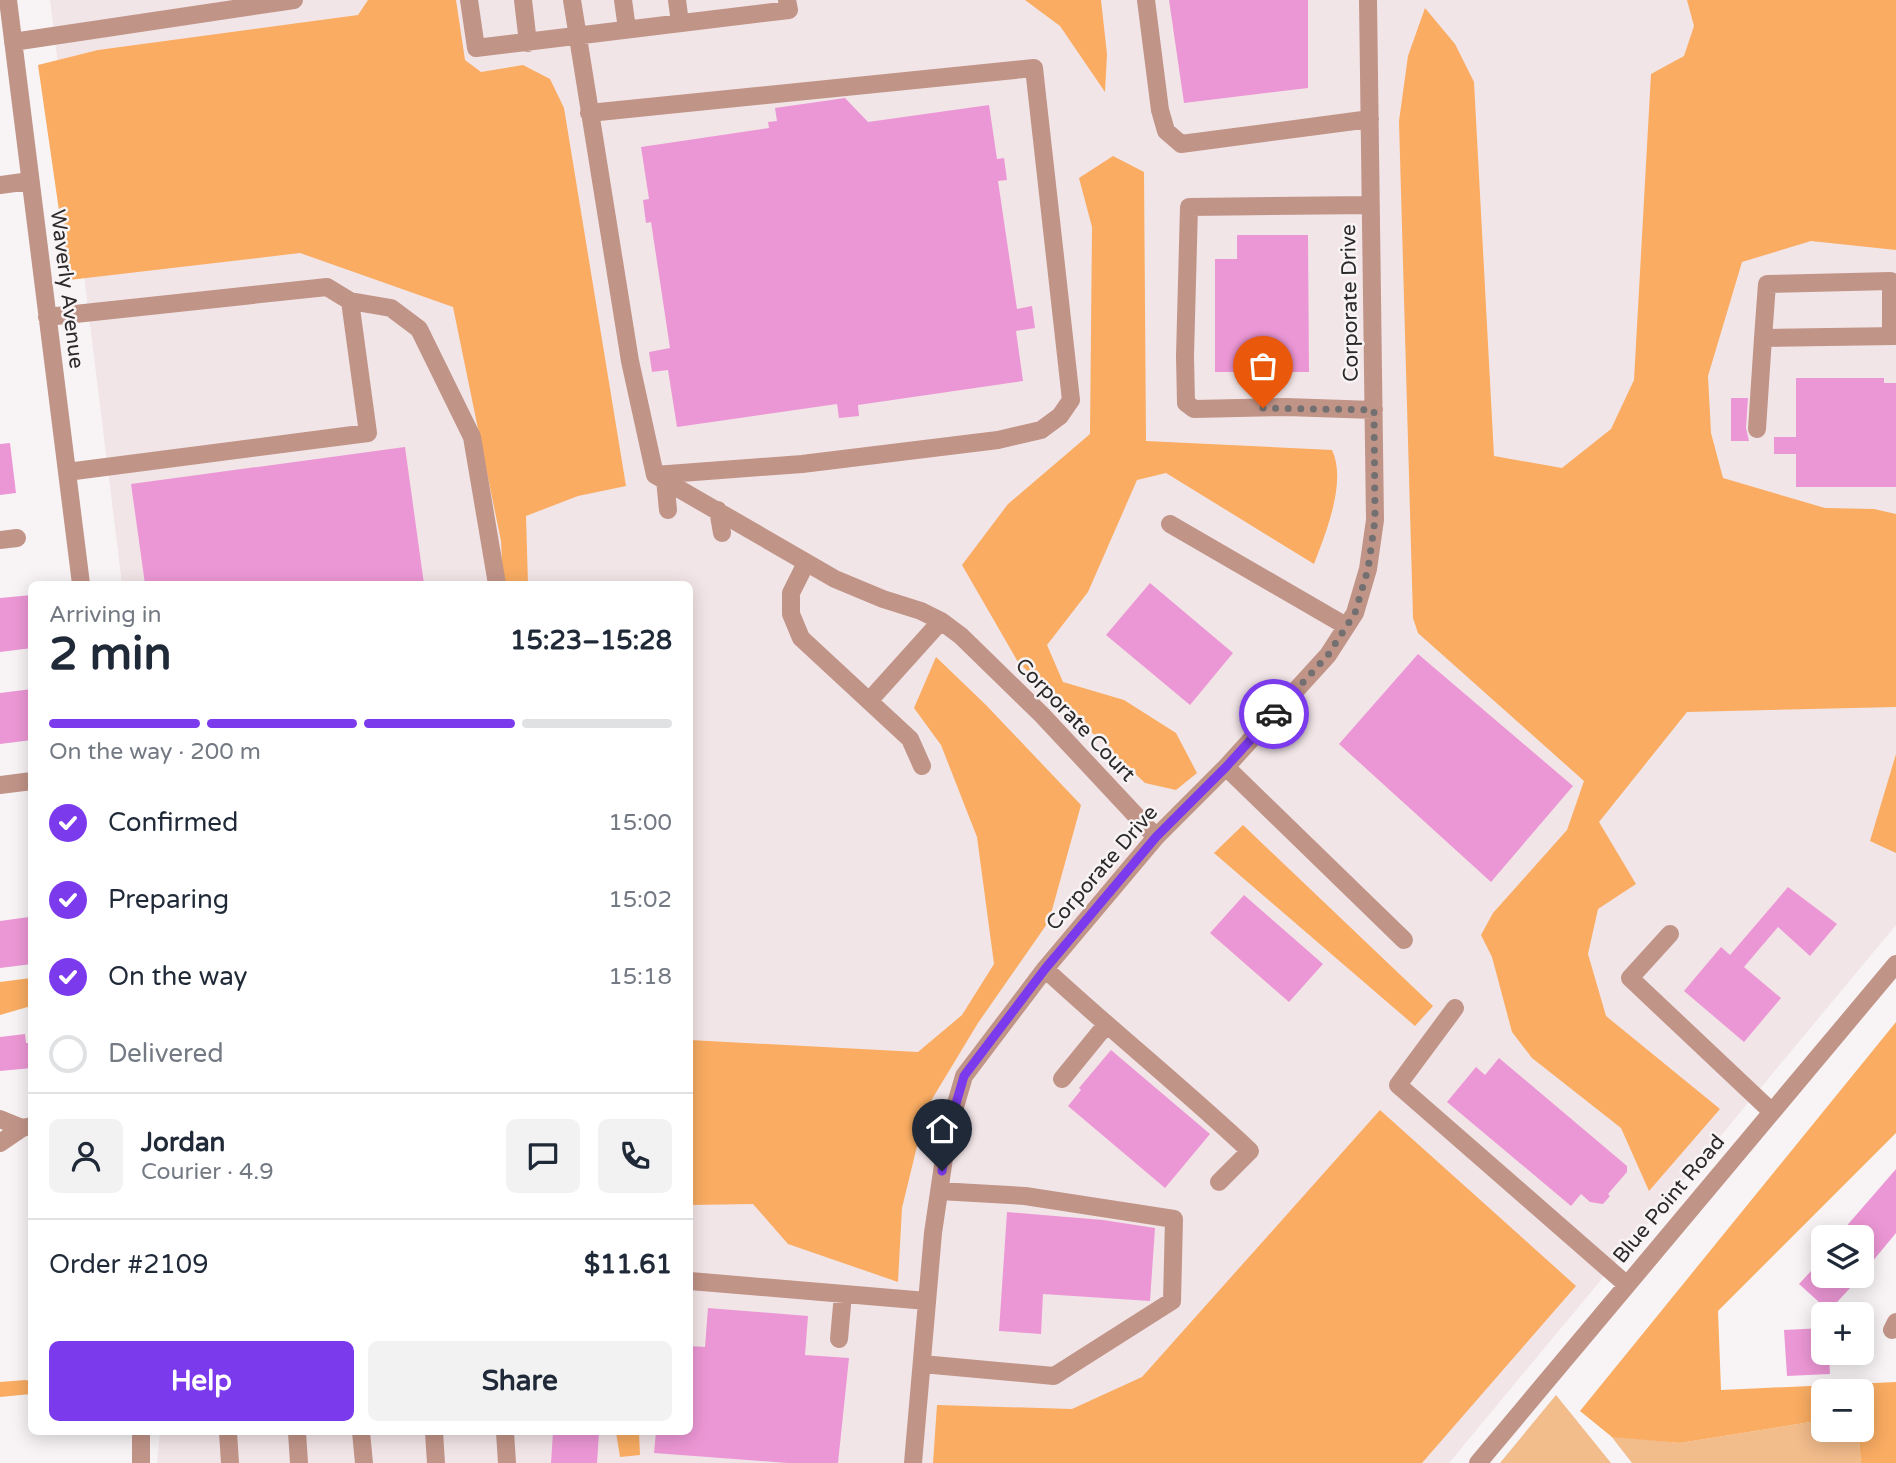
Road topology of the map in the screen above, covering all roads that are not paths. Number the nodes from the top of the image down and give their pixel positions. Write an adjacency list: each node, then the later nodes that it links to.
1 (8, 0): 15 (street, Waverly Avenue)
2 (295, 0): 15 (street)
3 (469, 0): 16 (street)
4 (523, 0): 16 (street)
5 (572, 0): 14 (street)
6 (623, 0): 13 (street)
7 (677, 0): 12 (street)
8 (788, 0): 11 (street)
9 (1146, 0): 18 (street)
10 (1368, 0): 18 (street, Corporate Drive)
11 (734, 8): 12 (street)
12 (680, 23): 13 (street)
13 (627, 29): 14 (street)
14 (577, 35): 16 (street); 17 (street)
15 (13, 42): 19 (street, Waverly Avenue)
16 (528, 43)
17 (589, 113): 29 (street); 29 (street)
18 (1370, 119): 21 (street, Corporate Drive)
19 (30, 181): 20 (street); 23 (street, Waverly Avenue)
20 (0, 185)
21 (1371, 205): 26 (street, Corporate Drive); 26 (street)
22 (350, 301): 23 (street); 28 (street); 36 (street)
23 (47, 317): 28 (street, Waverly Avenue)
24 (1893, 336): 25 (street); 25 (street)
25 (1763, 338): 27 (street)
26 (1374, 410): 38 (street, Corporate Drive)
27 (1757, 429)
28 (67, 472): 35 (street, Waverly Avenue)
29 (660, 478): 30 (street); 31 (street, Corporate Court)
30 (668, 510)
31 (718, 510): 33 (street); 34 (street, Corporate Court)
32 (1170, 524): 38 (street)
33 (722, 533)
34 (806, 563): 37 (street, Corporate Court); 39 (street)
35 (81, 581)
36 (496, 581)
37 (941, 621): 39 (street); 44 (street, Corporate Court)
38 (1346, 625): 41 (street, Corporate Drive)
39 (869, 701): 40 (street)
40 (922, 766)
41 (1226, 767): 44 (street, Corporate Drive); 46 (street)
42 (28, 782): 43 (street)
43 (0, 785)
44 (1156, 837): 48 (street, Corporate Drive)
45 (1670, 934): 52 (street)
46 (1404, 940)
47 (1896, 964): 52 (street, Blue Point Road)
48 (1045, 969): 50 (street); 57 (street, Corporate Drive)
49 (1455, 1009): 59 (street)
50 (1106, 1025): 51 (street); 56 (street)
51 (1062, 1079)
52 (1772, 1112): 59 (street, Blue Point Road)
53 (0, 1119): 54 (street)
54 (27, 1127): 55 (street)
55 (0, 1143)
56 (1219, 1182)
57 (939, 1191): 61 (street, Corporate Drive); 63 (street)
58 (693, 1281): 60 (street)
59 (1627, 1284): 77 (street, Blue Point Road)
60 (843, 1294): 61 (street); 62 (street)
61 (927, 1301): 63 (street, Corporate Drive)
62 (839, 1339)
63 (922, 1364): 76 (street, Corporate Drive)
64 (141, 1435): 70 (street)
65 (228, 1435): 71 (street)
66 (297, 1435): 72 (street)
67 (361, 1435): 73 (street)
68 (434, 1435): 74 (street)
69 (505, 1435): 75 (street)
70 (141, 1463)
71 (229, 1463)
72 (299, 1463)
73 (364, 1463)
74 (436, 1463)
75 (507, 1463)
76 (913, 1463)
77 (1478, 1463)

